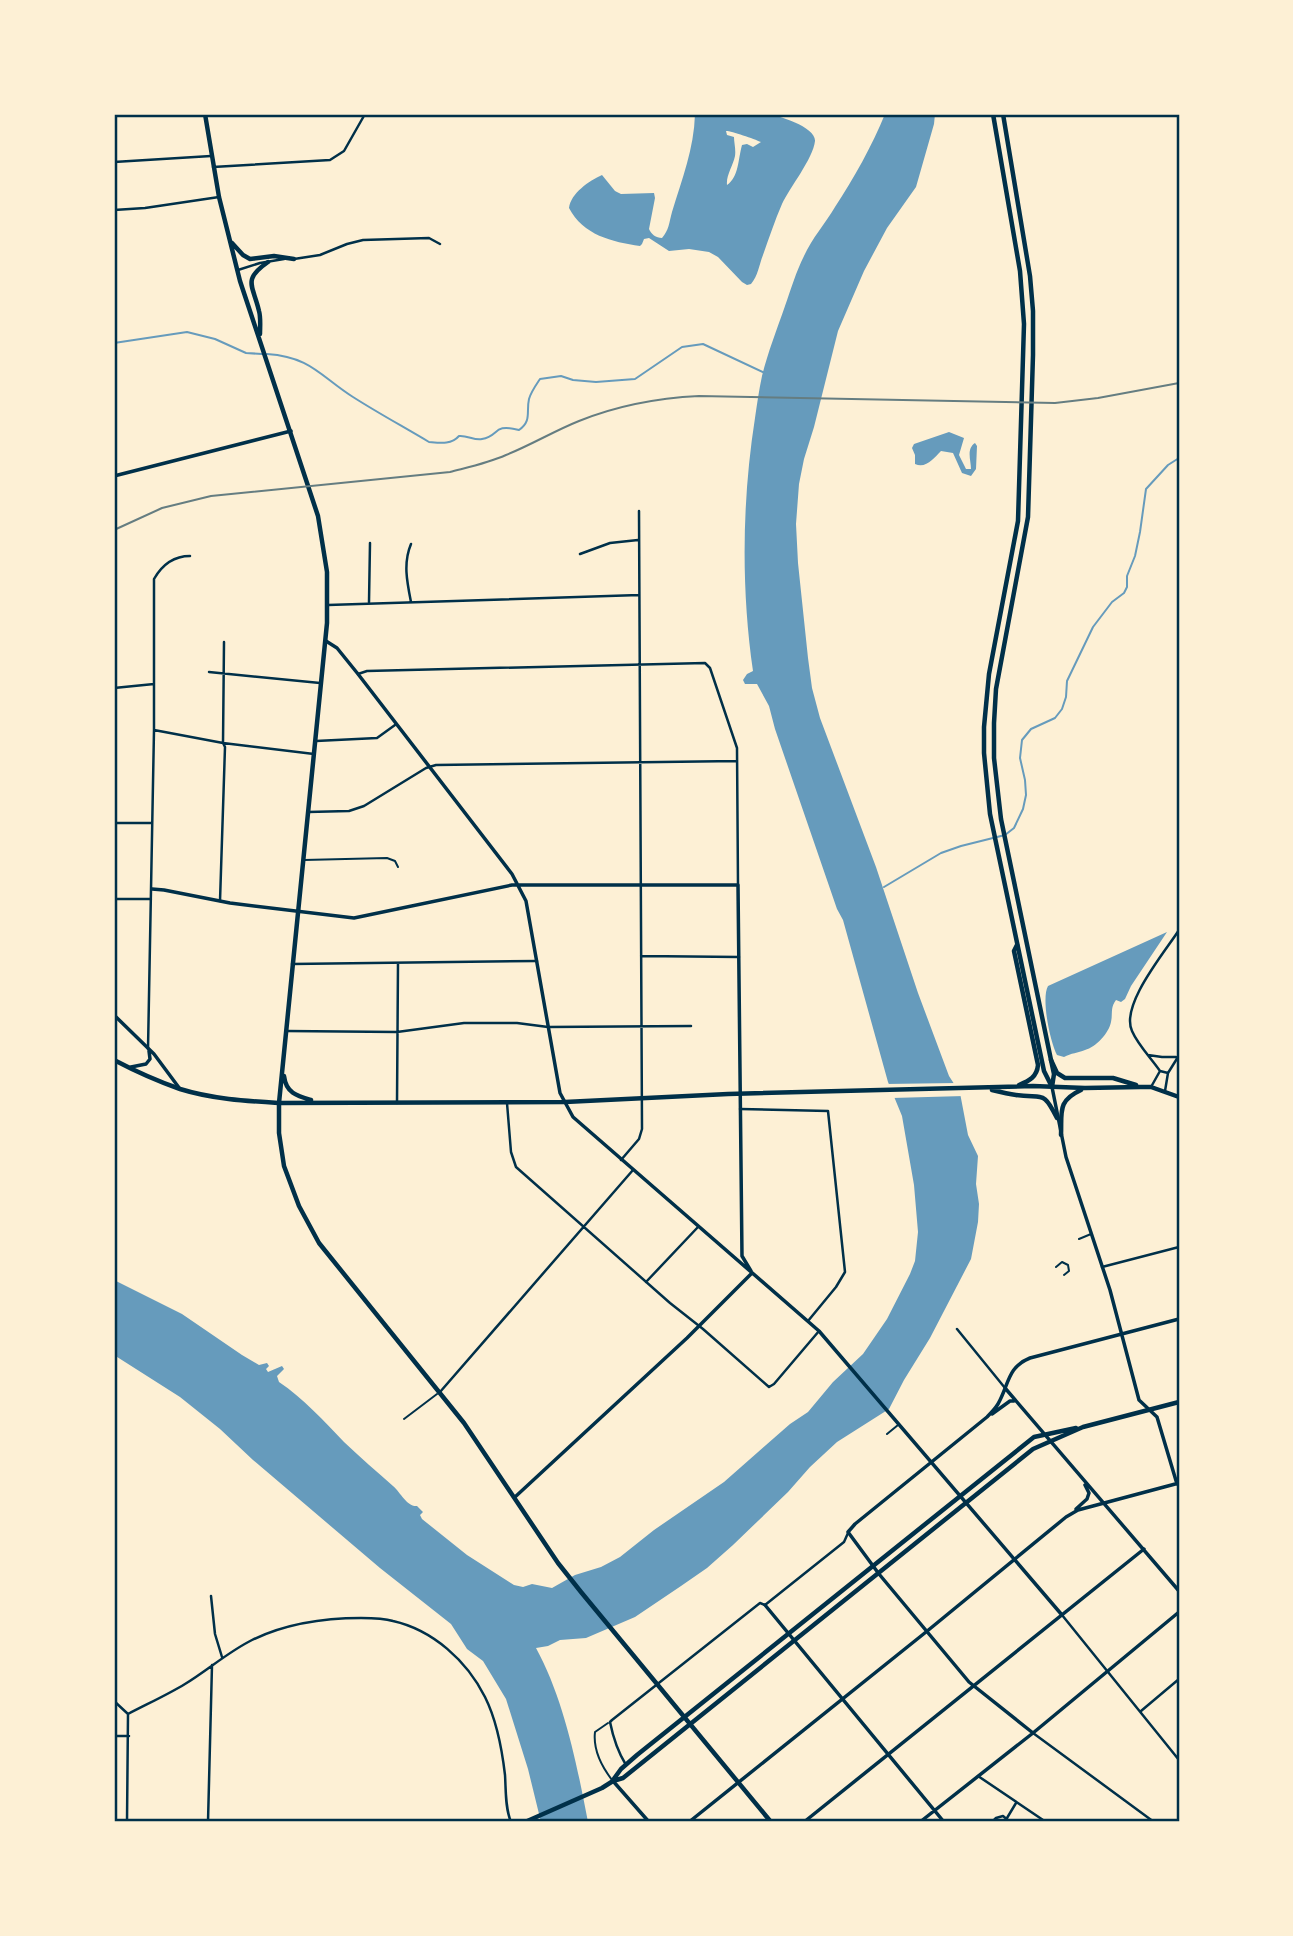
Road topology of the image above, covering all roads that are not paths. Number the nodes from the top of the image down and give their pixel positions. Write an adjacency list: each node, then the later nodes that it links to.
1 (205, 114): 5 (main road)
2 (365, 114): 7 (street)
3 (993, 114): 59 (main road)
4 (1003, 114): 75 (main road)
5 (211, 156): 6 (street); 7 (main road)
6 (114, 162)
7 (213, 167): 8 (main road)
8 (219, 197): 9 (street); 10 (main road)
9 (114, 210)
10 (230, 240): 12 (main road); 14 (main road)
11 (440, 244): 12 (street)
12 (294, 259): 13 (street)
13 (268, 261): 14 (street); 15 (main road)
14 (238, 270): 15 (main road)
15 (257, 326): 16 (main road)
16 (291, 431): 17 (street); 27 (main road)
17 (114, 476)
18 (639, 511): 19 (street)
19 (639, 540): 22 (street); 24 (street)
20 (370, 542): 26 (street)
21 (411, 544): 25 (street)
22 (580, 554)
23 (190, 556): 35 (street)
24 (639, 595): 25 (street); 30 (street)
25 (411, 602): 26 (street)
26 (369, 604): 27 (street)
27 (328, 605): 28 (main road)
28 (326, 641): 33 (street); 34 (main road)
29 (224, 642): 32 (street)
30 (639, 664): 33 (street); 42 (street); 43 (street)
31 (209, 672): 32 (street)
32 (224, 673): 34 (street); 40 (street)
33 (358, 674): 37 (street)
34 (321, 683): 39 (main road)
35 (154, 684): 36 (street); 38 (street)
36 (114, 688)
37 (397, 724): 39 (street); 44 (street)
38 (154, 730): 40 (street); 47 (street)
39 (316, 741): 41 (main road)
40 (223, 743): 41 (street); 56 (street)
41 (314, 754): 45 (main road)
42 (738, 761): 43 (street); 50 (street)
43 (640, 762): 44 (street); 52 (street)
44 (430, 767): 45 (street); 51 (street)
45 (308, 812): 48 (main road)
46 (114, 823): 47 (street)
47 (153, 823): 53 (street)
48 (303, 860): 49 (lane); 57 (main road)
49 (398, 867)
50 (738, 885): 52 (street); 61 (street)
51 (519, 886): 52 (street); 57 (street); 62 (street)
52 (640, 886): 60 (street)
53 (152, 889): 55 (street); 56 (street)
54 (114, 899): 55 (street)
55 (151, 899): 71 (street)
56 (220, 901): 57 (street)
57 (298, 911): 64 (main road)
58 (1179, 930): 72 (street)
59 (1017, 945): 80 (main road); 81 (main road)
60 (641, 956): 61 (street); 66 (street)
61 (739, 957): 88 (street)
62 (537, 961): 63 (street); 68 (street)
63 (398, 962): 64 (street); 70 (street)
64 (292, 964): 69 (main road)
65 (114, 1016): 71 (street)
66 (642, 1026): 67 (street); 68 (street); 90 (street)
67 (691, 1026)
68 (548, 1027): 70 (street); 93 (street)
69 (286, 1031): 70 (street); 76 (main road)
70 (397, 1032): 94 (street)
71 (148, 1049): 77 (street); 86 (street)
72 (1148, 1055): 73 (street); 78 (street)
73 (1179, 1057): 79 (street)
74 (114, 1060): 77 (main road)
75 (1051, 1060): 81 (main road); 82 (main road)
76 (283, 1066): 91 (main road); 92 (main road)
77 (128, 1068): 86 (main road)
78 (1160, 1071): 79 (street); 83 (street)
79 (1168, 1073): 87 (street)
80 (1016, 1087): 81 (main road); 84 (main road)
81 (1052, 1087): 85 (main road); 97 (street)
82 (1140, 1087): 83 (main road); 85 (main road)
83 (1151, 1087): 87 (main road)
84 (983, 1088): 88 (main road); 97 (main road)
85 (1085, 1088): 98 (main road)
86 (180, 1089): 91 (main road)
87 (1165, 1091): 89 (main road)
88 (739, 1094): 90 (main road); 96 (street)
89 (1179, 1097)
90 (642, 1098): 93 (main road); 99 (street)
91 (279, 1102): 92 (main road); 118 (main road)
92 (319, 1102): 94 (main road)
93 (565, 1102): 95 (main road); 99 (street)
94 (397, 1103): 95 (main road)
95 (507, 1103): 101 (street)
96 (740, 1109): 108 (street); 112 (street)
97 (1057, 1118): 98 (street)
98 (1061, 1135): 103 (street)
99 (621, 1160): 100 (street)
100 (633, 1170): 101 (street); 102 (street)
101 (584, 1227): 110 (street); 118 (street)
102 (698, 1227): 108 (street); 110 (street)
103 (1092, 1234): 104 (lane); 107 (street)
104 (1079, 1239)
105 (1179, 1247): 107 (street)
106 (1056, 1267): 109 (lane)
107 (1102, 1267): 116 (street)
108 (752, 1273): 112 (street); 113 (street)
109 (1064, 1275)
110 (646, 1282): 113 (street)
111 (1179, 1319): 116 (street)
112 (808, 1321): 115 (street)
113 (699, 1326): 115 (street); 133 (street)
114 (957, 1329): 117 (street)
115 (819, 1331): 124 (street)
116 (1122, 1334): 117 (street); 121 (street)
117 (1005, 1388): 119 (street); 122 (street)
118 (440, 1392): 123 (lane); 133 (main road)
119 (1017, 1402): 122 (street); 127 (street)
120 (1179, 1402): 121 (main road)
121 (1150, 1409): 125 (main road); 131 (street)
122 (987, 1417): 129 (street)
123 (404, 1419)
124 (899, 1425): 126 (lane); 129 (street)
125 (1083, 1427): 127 (main road); 128 (main road)
126 (887, 1434)
127 (1044, 1434): 128 (street); 132 (main road)
128 (1050, 1441): 130 (street); 134 (main road)
129 (931, 1462): 132 (street); 137 (street)
130 (1079, 1474): 135 (street); 136 (street)
131 (1178, 1484): 135 (street)
132 (960, 1496): 134 (street); 140 (main road)
133 (515, 1497): 154 (main road)
134 (966, 1503): 139 (street); 141 (main road)
135 (1104, 1504): 136 (street); 138 (street)
136 (1072, 1513): 139 (street)
137 (848, 1532): 140 (street); 144 (street)
138 (1144, 1549): 142 (street); 146 (street)
139 (1014, 1559): 146 (street); 147 (street)
140 (873, 1565): 141 (street); 148 (main road)
141 (878, 1574): 147 (street); 149 (main road)
142 (1179, 1591)
143 (211, 1596): 150 (street)
144 (762, 1604): 148 (street); 154 (street)
145 (1179, 1612): 152 (street)
146 (1062, 1615): 152 (street); 155 (street)
147 (926, 1632): 155 (street); 156 (street)
148 (788, 1634): 149 (street); 160 (main road)
149 (794, 1641): 156 (street); 162 (main road)
150 (222, 1657): 151 (street); 177 (street)
151 (212, 1665): 159 (street); 176 (street)
152 (1108, 1670): 158 (street); 163 (street)
153 (1179, 1679): 158 (street)
154 (657, 1684): 160 (main road); 161 (street)
155 (974, 1686): 163 (street); 166 (street)
156 (842, 1699): 166 (street); 171 (street)
157 (114, 1701): 159 (street)
158 (1141, 1711): 167 (street)
159 (128, 1714): 165 (street)
160 (685, 1717): 162 (main road); 168 (main road)
161 (610, 1722): 168 (street); 170 (lane)
162 (690, 1724): 170 (main road); 171 (main road)
163 (1033, 1733): 169 (street); 187 (street)
164 (114, 1736): 165 (street)
165 (129, 1736): 175 (street)
166 (888, 1755): 173 (street); 182 (street)
167 (1179, 1760)
168 (626, 1765): 170 (main road)
169 (978, 1776): 172 (street); 173 (street)
170 (613, 1781): 178 (main road); 179 (street)
171 (738, 1782): 180 (street); 181 (main road)
172 (1016, 1803): 174 (street); 186 (street)
173 (934, 1811): 183 (street); 184 (street)
174 (1009, 1820): 185 (street)
175 (127, 1822)
176 (208, 1822)
177 (511, 1822)
178 (525, 1822)
179 (649, 1822)
180 (689, 1822)
181 (771, 1822)
182 (804, 1822)
183 (920, 1822)
184 (944, 1822)
185 (992, 1822)
186 (1046, 1822)
187 (1154, 1822)

